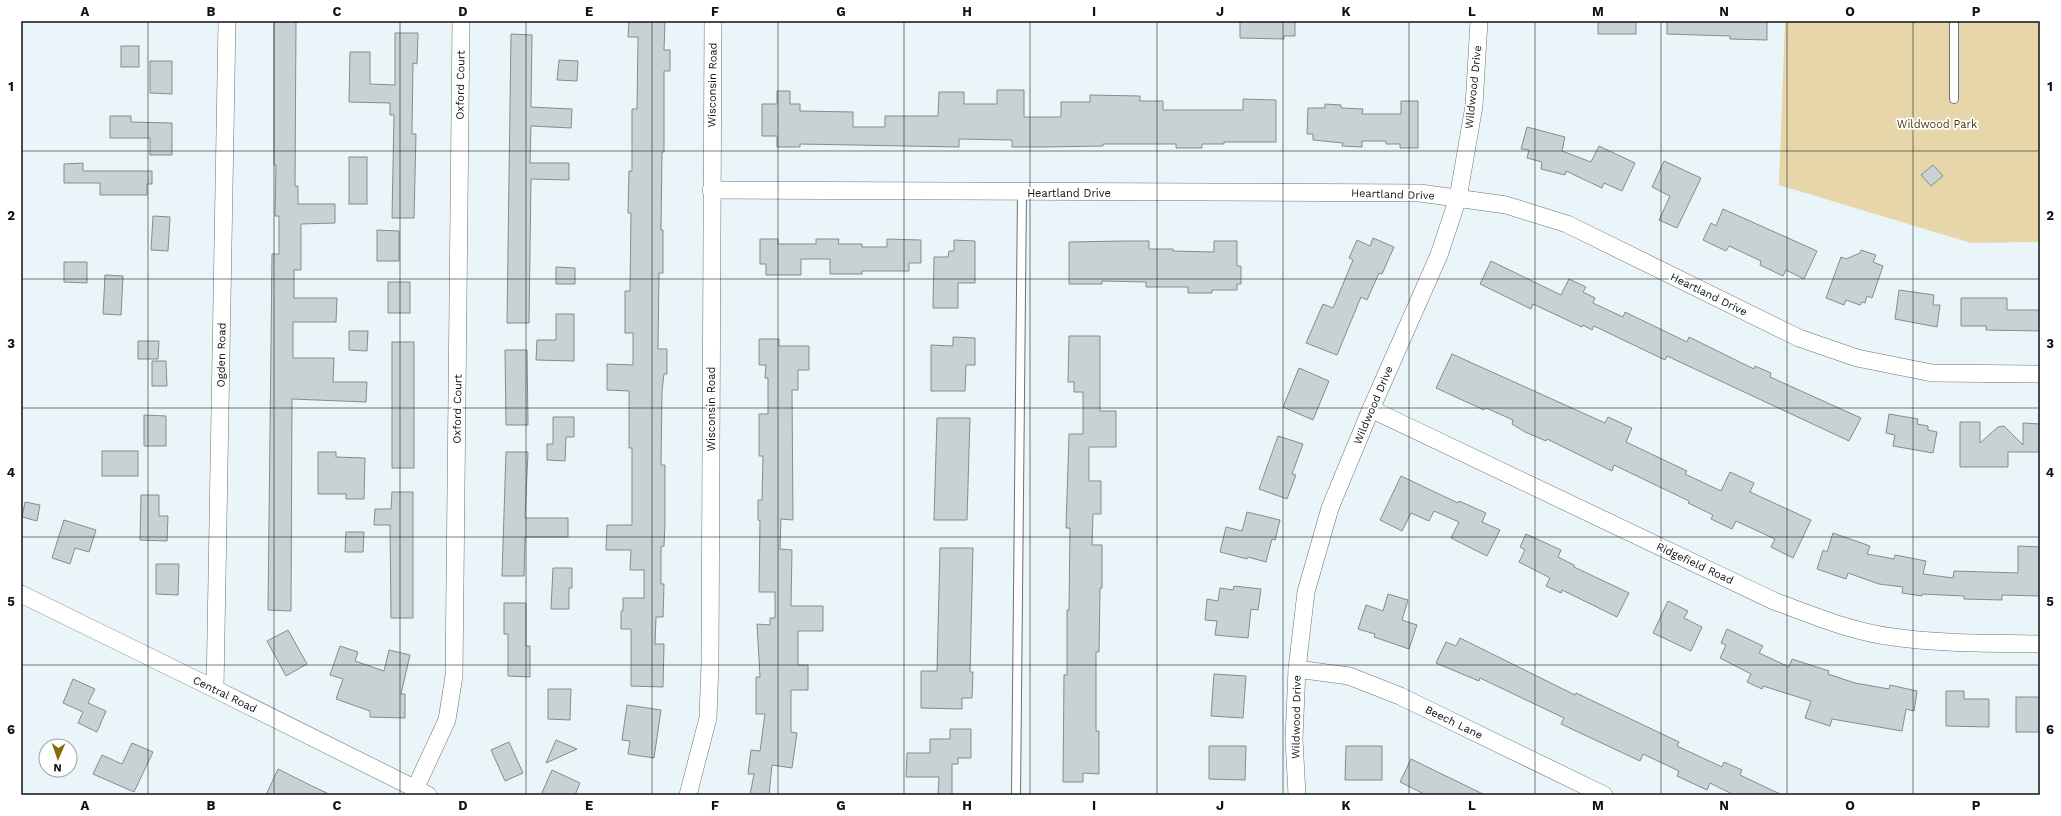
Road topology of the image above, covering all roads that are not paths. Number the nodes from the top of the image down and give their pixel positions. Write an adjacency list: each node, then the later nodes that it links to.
1 (227, 21): 15 (street, Ogden Road)
2 (461, 21): 16 (street, Oxford Court)
3 (713, 21): 7 (street, Wisconsin Road)
4 (1479, 21): 9 (street, Wildwood Drive)
5 (1954, 21): 6 (lane)
6 (1954, 99)
7 (711, 190): 8 (street, Heartland Drive); 17 (street, Wisconsin Road)
8 (1022, 192): 9 (street, Heartland Drive); 18 (lane)
9 (1458, 198): 10 (street, Heartland Drive); 11 (street, Wildwood Drive)
10 (2040, 374)
11 (1370, 409): 13 (street, Ridgefield Road); 14 (street, Wildwood Drive)
12 (21, 594): 15 (street, Central Road)
13 (2040, 644)
14 (1297, 669): 19 (street, Wildwood Drive); 20 (street, Beech Lane)
15 (216, 688): 16 (street, Central Road)
16 (421, 792)
17 (688, 795)
18 (1016, 795)
19 (1297, 795)
20 (1604, 795)

